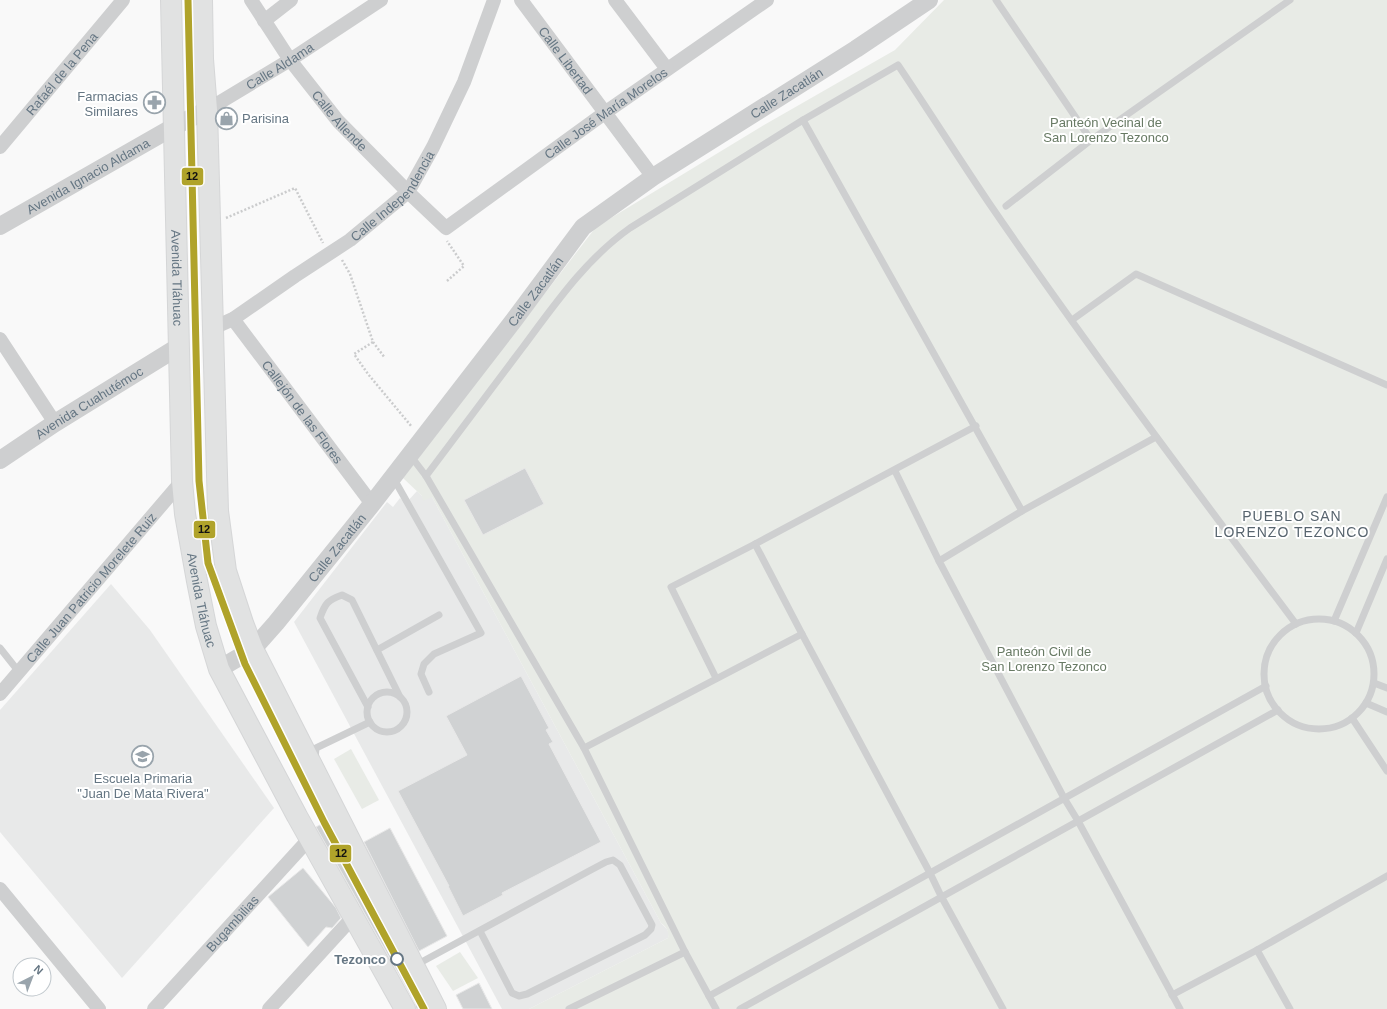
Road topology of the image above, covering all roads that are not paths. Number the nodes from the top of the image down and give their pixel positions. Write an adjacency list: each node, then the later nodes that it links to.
1 (123, 0): 22 (street, Rafaél de la Pena)
2 (171, 0): 20 (main road, Avenida Tláhuac)
3 (202, 0): 17 (main road)
4 (251, 0): 14 (street, Calle Allende)
5 (291, 0): 14 (street)
6 (381, 0): 15 (street, Calle Aldama)
7 (494, 0): 24 (street, Calle Independencia)
8 (521, 0): 18 (street, Calle Libertad)
9 (615, 0): 16 (street)
10 (767, 0): 16 (street, Calle José María Morelos)
11 (929, 0): 23 (street, Calle Zacatlán)
12 (996, 0): 21 (lane)
13 (1290, 0): 21 (lane)
14 (264, 21): 15 (street, Calle Allende)
15 (290, 60): 17 (street, Calle Aldama); 24 (street, Calle Allende)
16 (667, 69): 18 (street, Calle José María Morelos)
17 (207, 110): 20 (street, Calle Aldama); 30 (main road)
18 (606, 112): 23 (street, Calle Libertad); 27 (street, Calle José María Morelos)
19 (803, 120): 29 (lane); 35 (lane); 40 (lane)
20 (175, 126): 26 (street, Avenida Ignacio Aldama); 32 (main road, Avenida Tláhuac)
21 (1091, 140): 25 (lane)
22 (0, 148)
23 (653, 177): 37 (street, Calle Zacatlán)
24 (408, 192): 27 (street, Calle Allende); 28 (street, Calle Independencia)
25 (1006, 206)
26 (0, 226)
27 (446, 228)
28 (233, 319): 30 (street, Calle Independencia); 44 (street, Callejón de las Flores)
29 (1072, 320): 33 (lane); 36 (lane)
30 (213, 328): 55 (main road)
31 (0, 339): 34 (street)
32 (178, 347): 34 (street, Avenida Cuahutémoc); 42 (main road, Avenida Tláhuac)
33 (1387, 384)
34 (55, 423): 38 (street, Avenida Cuahutémoc)
35 (976, 426): 39 (lane); 45 (lane)
36 (1156, 436): 45 (lane); 51 (lane)
37 (410, 454): 40 (lane); 41 (street, Calle Zacatlán)
38 (0, 460)
39 (895, 471): 46 (lane); 48 (lane)
40 (426, 476): 72 (lane)
41 (392, 477): 44 (street, Calle Zacatlán); 63 (lane)
42 (182, 481): 57 (main road, Avenida Tláhuac); 58 (street, Calle Juan Patricio Morelete Ruiz)
43 (1387, 497): 50 (lane)
44 (372, 504): 55 (street, Calle Zacatlán)
45 (1022, 511): 48 (lane)
46 (755, 544): 53 (lane); 59 (lane)
47 (1387, 558): 52 (lane)
48 (939, 561): 75 (lane)
49 (439, 615): 56 (lane)
50 (1334, 621): 51 (lane); 52 (lane)
51 (1296, 624): 61 (lane)
52 (1356, 633): 60 (lane)
53 (802, 634): 59 (lane); 78 (lane)
54 (0, 648): 58 (lane)
55 (253, 649): 57 (street, Calle Zacatlán); 73 (main road)
56 (377, 650): 65 (lane); 67 (lane)
57 (219, 669): 77 (main road, Avenida Tláhuac)
58 (19, 672): 64 (street, Calle Juan Patricio Morelete Ruiz)
59 (716, 678): 72 (lane)
60 (1374, 683): 62 (lane); 66 (lane)
61 (1266, 686): 68 (lane); 75 (lane)
62 (1387, 688)
63 (429, 692)
64 (0, 694)
65 (400, 697): 67 (lane); 71 (lane)
66 (1366, 703): 69 (lane); 70 (lane)
67 (368, 707): 71 (lane)
68 (1278, 710): 70 (lane); 76 (lane)
69 (1387, 712)
70 (1352, 718): 74 (lane)
71 (370, 722): 73 (lane)
72 (584, 748): 85 (lane)
73 (314, 771): 86 (main road)
74 (1387, 771)
75 (1064, 798): 76 (lane); 78 (lane)
76 (1078, 821): 81 (lane); 87 (lane)
77 (310, 838): 82 (main road, Avenida Tláhuac); 91 (street, Bugambilias)
78 (930, 873): 81 (lane); 88 (lane)
79 (1387, 876): 84 (lane)
80 (0, 889): 90 (street)
81 (941, 896): 96 (lane); 97 (lane)
82 (354, 916): 89 (main road, Avenida Tláhuac); 92 (street)
83 (480, 931): 83 (lane); 86 (lane)
84 (1257, 950): 87 (lane); 99 (lane)
85 (685, 952): 88 (lane); 94 (lane)
86 (414, 966): 93 (main road)
87 (1172, 995): 98 (lane)
88 (709, 996): 95 (lane)
89 (402, 1008)
90 (99, 1009)
91 (154, 1009)
92 (269, 1009)
93 (436, 1009)
94 (569, 1009)
95 (716, 1009)
96 (740, 1009)
97 (1004, 1009)
98 (1180, 1009)
99 (1290, 1009)

